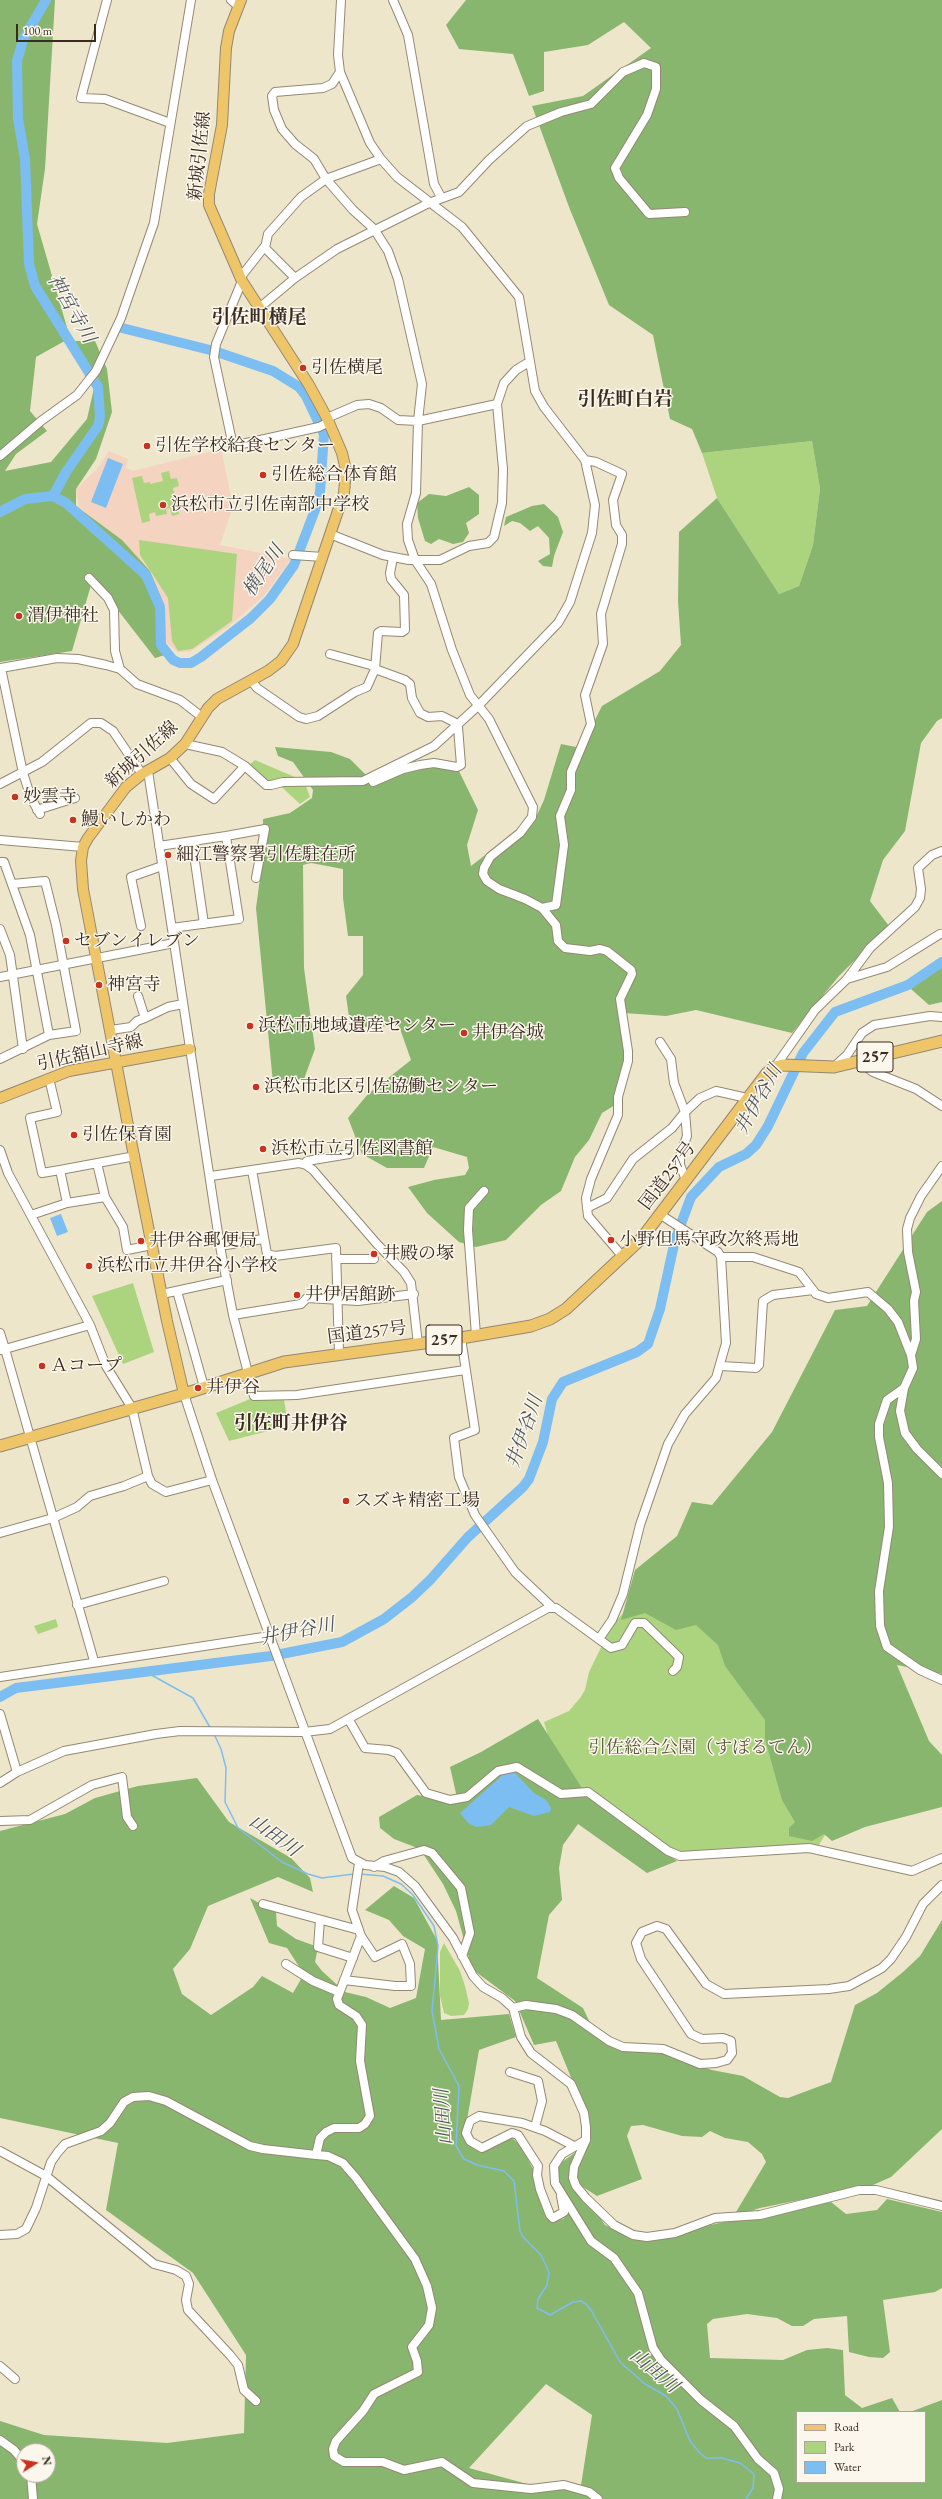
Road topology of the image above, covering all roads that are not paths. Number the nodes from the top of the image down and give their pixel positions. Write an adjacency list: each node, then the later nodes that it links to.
1 (107, 0): 7 (street)
2 (191, 0): 7 (street)
3 (341, 0): 6 (street)
4 (393, 0): 10 (street)
5 (237, 2): 16 (main road, 新城引佐線)
6 (340, 72): 8 (street); 9 (street)
7 (170, 123): 22 (street)
8 (380, 159): 9 (street); 11 (street)
9 (326, 180): 13 (street); 14 (street)
10 (441, 197): 11 (street); 12 (street)
11 (429, 203): 13 (street); 18 (street)
12 (685, 212)
13 (374, 229): 15 (street); 20 (street)
14 (265, 246): 15 (street); 16 (street)
15 (295, 278): 17 (street)
16 (241, 280): 17 (main road, 新城引佐線); 21 (street)
17 (259, 308): 21 (main road, 新城引佐線)
18 (529, 362): 19 (street); 23 (street)
19 (497, 404): 20 (street); 28 (street)
20 (418, 421): 21 (street); 28 (street)
21 (325, 423): 24 (main road, 新城引佐線)
22 (0, 456)
23 (584, 460): 35 (street); 56 (street)
24 (330, 534): 26 (main road, 新城引佐線); 27 (street)
25 (293, 555): 26 (street)
26 (322, 557): 34 (main road, 新城引佐線)
27 (393, 558): 28 (street); 31 (street)
28 (414, 560): 35 (street)
29 (89, 578): 32 (street)
30 (330, 654): 31 (street)
31 (375, 667): 34 (street); 37 (street)
32 (120, 669): 33 (street); 36 (street)
33 (2, 680): 42 (street)
34 (251, 680): 36 (main road, 新城引佐線)
35 (479, 705): 37 (street); 56 (street)
36 (202, 717): 38 (main road, 新城引佐線)
37 (457, 726): 43 (street); 43 (street)
38 (185, 744): 39 (main road, 新城引佐線); 40 (street)
39 (170, 758): 40 (street); 41 (main road, 新城引佐線)
40 (245, 766): 43 (street)
41 (145, 772): 42 (street); 49 (street); 50 (main road, 新城引佐線)
42 (23, 773): 44 (street); 45 (street)
43 (358, 782)
44 (0, 784)
45 (75, 798)
46 (226, 836): 48 (street); 54 (street); 57 (street)
47 (0, 840): 50 (street)
48 (192, 841): 49 (street); 57 (street)
49 (160, 846): 53 (street)
50 (83, 847): 63 (main road)
51 (942, 851): 68 (street)
52 (0, 862): 55 (street)
53 (162, 866): 58 (street); 59 (street)
54 (256, 878)
55 (12, 884): 64 (street); 65 (street)
56 (542, 908): 102 (street)
57 (204, 924): 59 (street)
58 (141, 926)
59 (172, 928): 62 (street)
60 (0, 929): 66 (street)
61 (940, 934): 68 (street)
62 (174, 943): 63 (street); 70 (street)
63 (97, 960): 64 (street); 73 (main road)
64 (62, 966): 65 (street); 74 (street)
65 (36, 971): 66 (street); 74 (street)
66 (13, 975): 67 (street); 77 (street)
67 (0, 977)
68 (847, 979): 82 (street)
69 (138, 996): 72 (street)
70 (183, 1004): 72 (street); 78 (street)
71 (942, 1017): 83 (street)
72 (145, 1018): 73 (street)
73 (111, 1030): 81 (main road)
74 (49, 1035): 77 (street)
75 (942, 1041): 80 (highway, 257)
76 (660, 1042): 88 (street)
77 (23, 1049): 79 (street)
78 (190, 1049): 81 (main road, 引佐舘山寺線); 97 (street)
79 (0, 1059)
80 (859, 1061): 83 (highway, 257); 87 (street)
81 (117, 1062): 84 (main road, 引佐舘山寺線); 91 (main road)
82 (779, 1066): 83 (highway, 257); 86 (highway, 国道257号 / 257)
83 (834, 1067)
84 (49, 1078): 85 (main road, 引佐舘山寺線); 95 (street)
85 (0, 1098)
86 (747, 1098): 88 (street); 98 (highway, 国道257号 / 257)
87 (942, 1106)
88 (685, 1112): 98 (street); 102 (street)
89 (0, 1150): 103 (street)
90 (349, 1154): 93 (street)
91 (134, 1156): 92 (street); 106 (main road)
92 (97, 1163): 95 (street); 100 (street)
93 (304, 1164): 96 (street); 116 (street)
94 (942, 1166): 126 (street)
95 (60, 1170): 101 (street)
96 (252, 1170): 97 (street); 105 (street)
97 (211, 1176): 107 (street)
98 (686, 1180): 104 (highway, 国道257号 / 257)
99 (484, 1191): 121 (street)
100 (105, 1197): 101 (street); 106 (street)
101 (67, 1203): 103 (street)
102 (587, 1208): 108 (street)
103 (31, 1215): 119 (street)
104 (661, 1215): 108 (highway, 国道257号 / 257); 109 (street)
105 (263, 1239): 107 (street); 110 (street)
106 (152, 1245): 115 (main road)
107 (220, 1246): 112 (street)
108 (623, 1257): 121 (highway, 国道257号 / 257)
109 (721, 1258): 114 (street); 127 (street)
110 (336, 1259): 111 (street); 117 (street)
111 (374, 1259)
112 (226, 1280): 113 (street); 118 (street)
113 (177, 1290): 115 (street); 130 (street)
114 (813, 1290): 126 (street); 127 (street)
115 (162, 1294): 132 (main road)
116 (414, 1294): 117 (street); 123 (street)
117 (336, 1300): 118 (street); 125 (street)
118 (234, 1315): 129 (street)
119 (90, 1326): 124 (street); 133 (street)
120 (0, 1333): 124 (street)
121 (476, 1335): 122 (highway, 国道257号 / 257)
122 (461, 1338): 123 (highway, 国道257号 / 257); 128 (street)
123 (418, 1344): 125 (highway, 国道257号 / 257)
124 (2, 1350): 134 (street)
125 (339, 1354): 129 (highway, 国道257号 / 257)
126 (912, 1355): 131 (street)
127 (721, 1366): 145 (street)
128 (465, 1370): 129 (street); 143 (street)
129 (247, 1373): 130 (highway, 国道257号 / 257)
130 (204, 1387): 132 (highway, 国道257号 / 257)
131 (904, 1388): 136 (street); 149 (street)
132 (184, 1394): 133 (highway, 国道257号 / 257); 138 (street)
133 (132, 1408): 134 (highway, 国道257号 / 257); 137 (street)
134 (30, 1438): 135 (highway, 国道257号 / 257); 139 (street)
135 (0, 1446)
136 (942, 1474)
137 (148, 1476): 138 (street); 139 (street)
138 (212, 1480): 144 (street)
139 (53, 1518): 140 (street); 142 (street)
140 (0, 1533)
141 (164, 1581): 142 (street)
142 (77, 1605): 146 (street)
143 (552, 1607): 145 (street); 151 (street)
144 (271, 1639): 146 (street); 152 (street)
145 (598, 1639): 147 (street)
146 (94, 1661): 148 (street)
147 (673, 1671)
148 (0, 1677)
149 (942, 1680)
150 (0, 1714): 153 (street)
151 (349, 1720): 152 (street); 157 (street)
152 (304, 1732): 153 (street); 158 (street)
153 (17, 1772): 154 (street)
154 (0, 1783)
155 (0, 1821): 156 (street)
156 (134, 1826)
157 (942, 1858)
158 (359, 1865): 159 (street); 163 (street)
159 (374, 1867): 164 (street); 164 (street)
160 (942, 1885): 169 (street)
161 (263, 1904): 162 (street)
162 (320, 1920): 163 (street); 165 (street)
163 (360, 1933): 165 (street); 167 (street)
164 (462, 1956): 169 (street)
165 (353, 1958): 167 (street)
166 (286, 1964): 168 (street)
167 (344, 1980): 168 (street)
168 (339, 1992): 177 (street)
169 (513, 2008): 174 (street)
170 (510, 2072): 172 (street)
171 (522, 2123): 172 (street); 173 (street); 173 (street)
172 (535, 2127): 175 (street)
173 (518, 2135): 179 (street)
174 (586, 2140): 175 (street); 180 (street)
175 (574, 2146): 179 (street)
176 (0, 2151): 178 (street)
177 (316, 2155): 178 (street); 189 (street)
178 (46, 2176): 181 (street); 184 (street)
179 (560, 2190): 190 (street)
180 (942, 2206)
181 (0, 2235)
182 (0, 2366): 183 (street)
183 (15, 2379)
184 (256, 2402)
185 (0, 2440): 186 (street)
186 (16, 2452)
187 (32, 2483): 188 (street)
188 (33, 2499)
189 (598, 2499)
190 (777, 2499)

